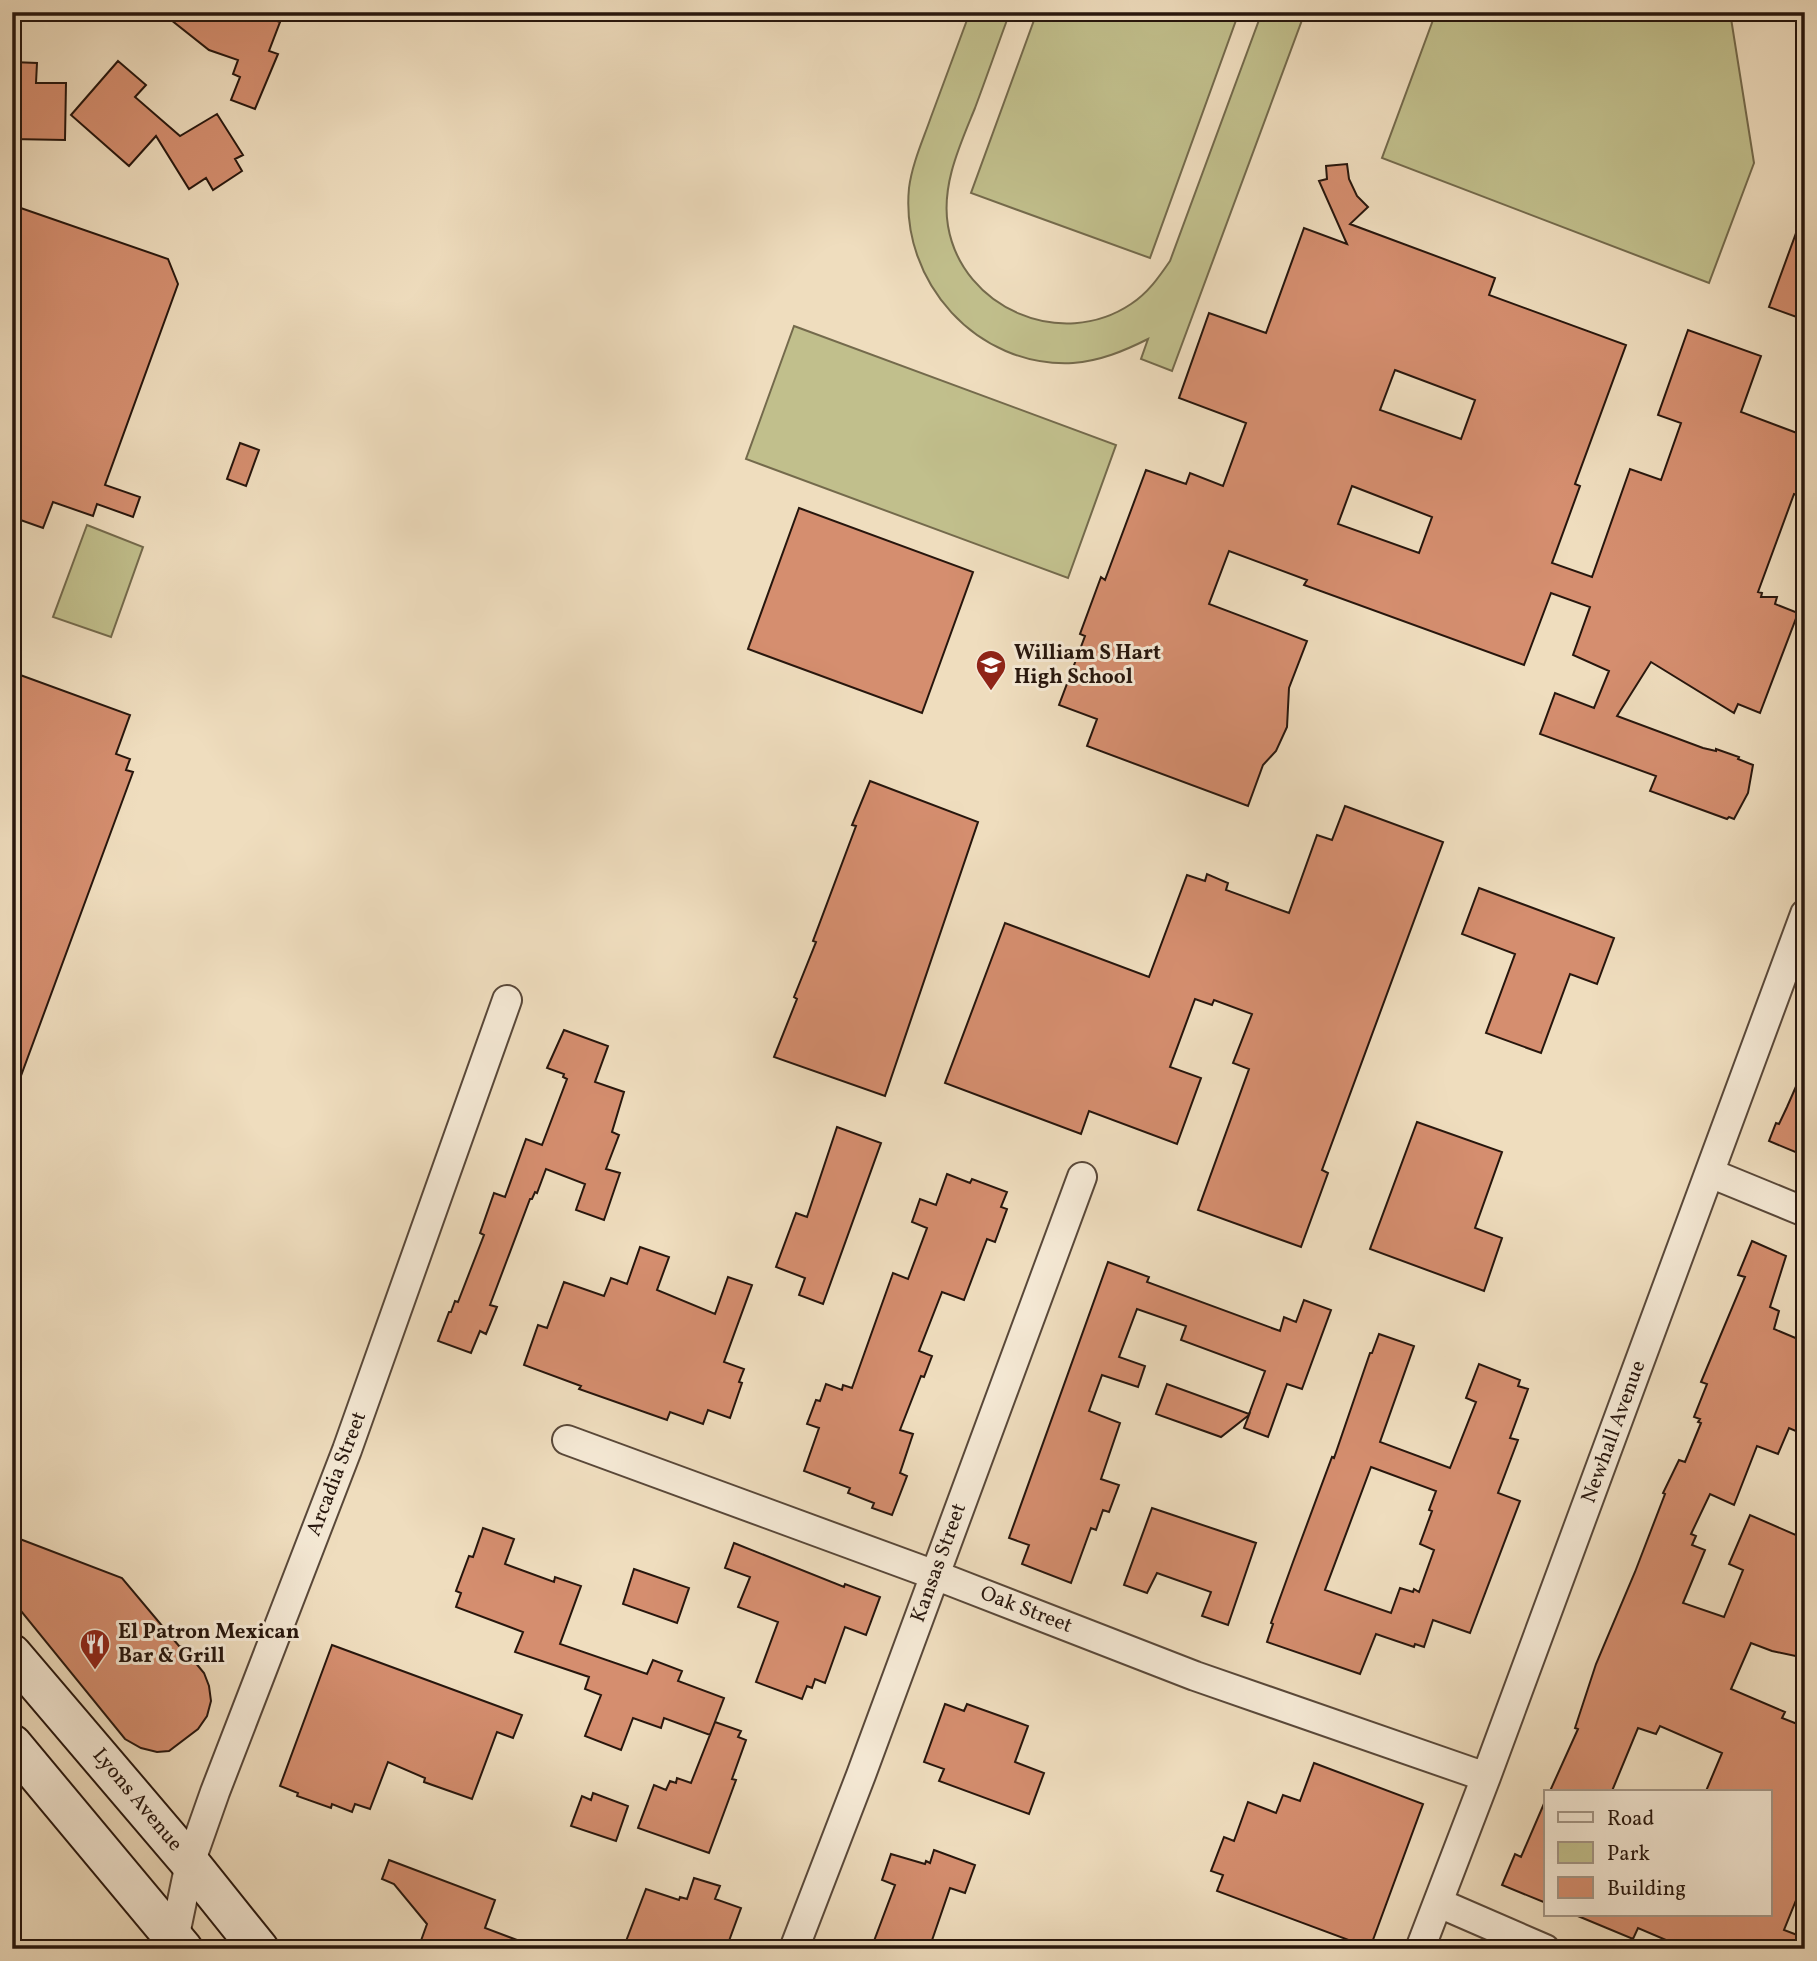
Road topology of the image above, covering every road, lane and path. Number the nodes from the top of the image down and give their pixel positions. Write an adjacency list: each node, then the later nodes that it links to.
1 (1805, 914): 3 (street, Newhall Avenue)
2 (506, 1000): 11 (street, Arcadia Street)
3 (1710, 1174): 5 (street); 10 (street, Newhall Avenue)
4 (1082, 1177): 7 (street, Kansas Street)
5 (1805, 1212)
6 (567, 1440): 7 (street, Oak Street)
7 (935, 1575): 10 (street, Oak Street); 15 (street, Kansas Street)
8 (12, 1654): 11 (main road, Lyons Avenue)
9 (12, 1744): 13 (main road)
10 (1486, 1777): 12 (street, Newhall Avenue)
11 (190, 1863): 13 (street, Arcadia Street); 14 (main road, Lyons Avenue)
12 (1439, 1903): 16 (street, Newhall Avenue); 17 (street)
13 (177, 1946)
14 (258, 1949)
15 (794, 1949)
16 (1420, 1949)
17 (1545, 1949)

